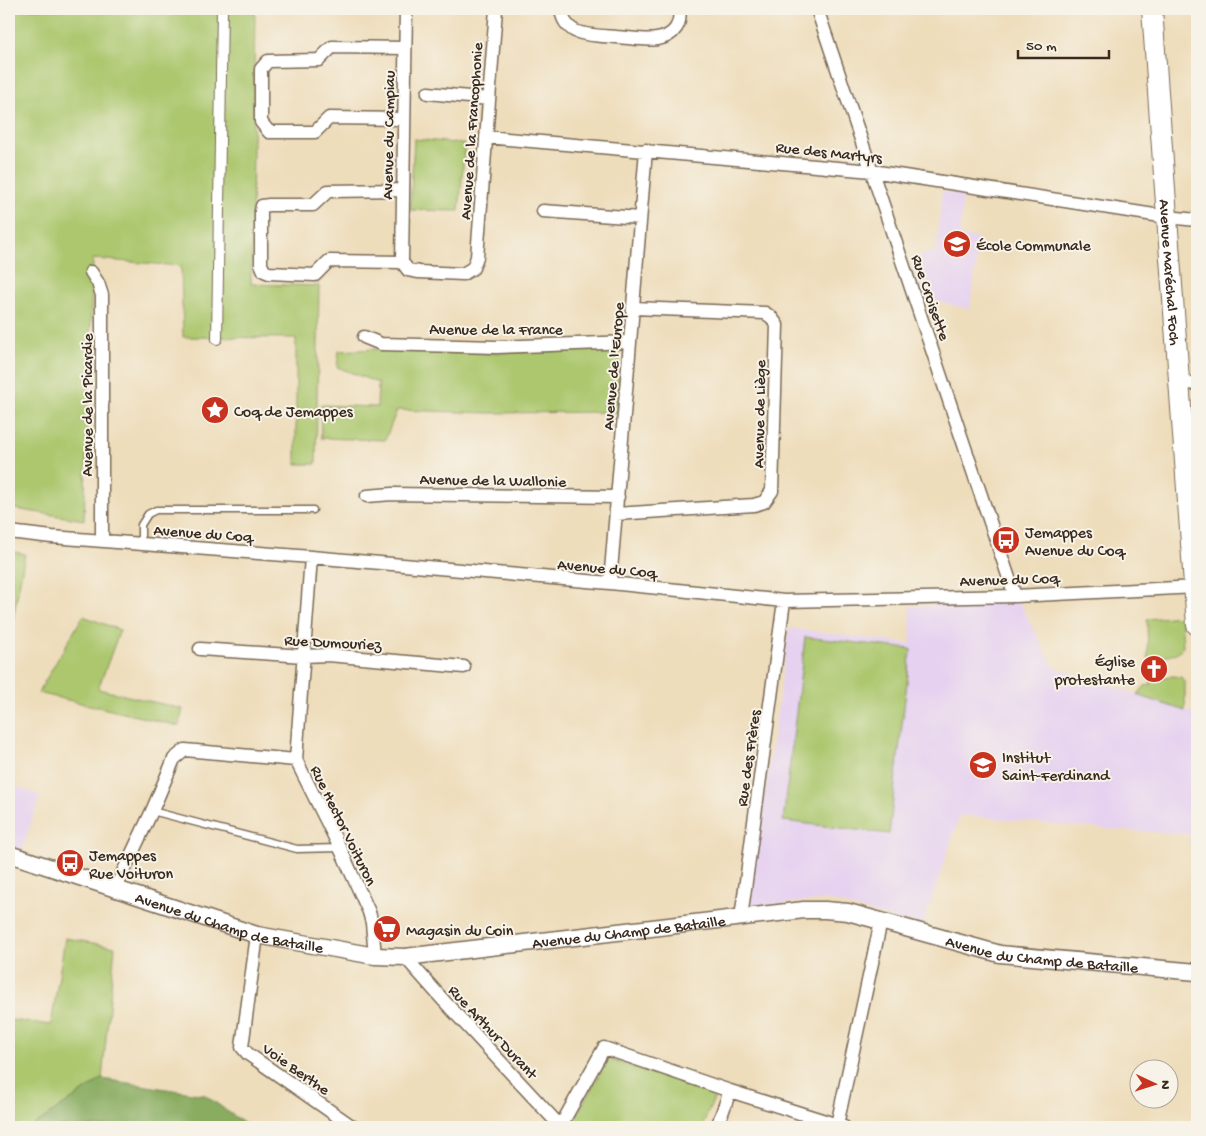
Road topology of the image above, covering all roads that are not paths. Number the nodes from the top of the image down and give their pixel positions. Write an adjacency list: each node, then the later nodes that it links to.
1 (222, 9): 24 (street)
2 (406, 9): 8 (street, Avenue du Campiau)
3 (496, 9): 10 (street, Avenue de la Francophonie)
4 (561, 9): 5 (street)
5 (679, 9)
6 (817, 9): 14 (street, Rue Croisette)
7 (1152, 9): 17 (main road, Avenue Maréchal Foch)
8 (405, 48): 11 (street, Avenue du Campiau); 11 (street)
9 (428, 93): 10 (street)
10 (489, 99): 12 (street, Avenue de la Francophonie)
11 (404, 119): 15 (street, Avenue du Campiau)
12 (486, 137): 13 (street, Rue des Martyrs); 20 (street, Avenue de la Francophonie)
13 (646, 150): 14 (street, Rue des Martyrs); 18 (street, Avenue de l'Europe)
14 (872, 171): 17 (street, Rue des Martyrs); 37 (street, Rue Croisette)
15 (403, 190): 20 (street, Avenue du Campiau); 20 (street)
16 (543, 211): 18 (street)
17 (1166, 216): 19 (street, Rue des Martyrs); 26 (main road, Avenue Maréchal Foch)
18 (640, 218): 22 (street, Avenue de l'Europe)
19 (1197, 220)
20 (402, 262)
21 (92, 272): 32 (street, Avenue de la Picardie)
22 (633, 308): 25 (street, Avenue de l'Europe); 30 (street, Avenue de Liège)
23 (364, 337): 25 (street, Avenue de la France)
24 (217, 339)
25 (630, 342): 28 (street, Avenue de l'Europe)
26 (1188, 383): 36 (main road, Avenue Maréchal Foch)
27 (367, 496): 28 (street, Avenue de la Wallonie)
28 (618, 497): 30 (street, Avenue de l'Europe)
29 (313, 510): 33 (lane)
30 (616, 514): 35 (street, Avenue de l'Europe)
31 (12, 531): 32 (street, Avenue du Coq)
32 (102, 541): 33 (street, Avenue du Coq)
33 (141, 544): 34 (street, Avenue du Coq)
34 (311, 557): 35 (street, Avenue du Coq); 41 (street, Rue Hector Voituron)
35 (610, 583): 38 (street, Avenue du Coq)
36 (1196, 587): 37 (street, Avenue du Coq); 39 (main road, Avenue Maréchal Foch)
37 (1015, 596): 38 (street, Avenue du Coq)
38 (784, 601): 48 (street, Rue des Frères)
39 (1197, 625)
40 (200, 649): 41 (street, Rue Dumouriez)
41 (304, 656): 42 (street, Rue Dumouriez); 43 (street, Rue Hector Voituron)
42 (464, 666)
43 (296, 760): 44 (street); 45 (street, Rue Hector Voituron)
44 (152, 811): 45 (lane); 47 (street)
45 (340, 848): 51 (street, Rue Hector Voituron)
46 (9, 854): 47 (street, Avenue du Champ de Bataille)
47 (114, 889): 50 (street, Avenue du Champ de Bataille)
48 (741, 918): 49 (street, Avenue du Champ de Bataille); 52 (street, Avenue du Champ de Bataille)
49 (881, 922): 53 (street, Avenue du Champ de Bataille); 55 (street)
50 (257, 935): 51 (street, Avenue du Champ de Bataille); 56 (street, Voie Berthe)
51 (375, 956): 52 (street, Avenue du Champ de Bataille)
52 (406, 957): 57 (street, Rue Arthur Durant)
53 (1197, 972)
54 (730, 1091): 55 (street); 57 (street); 58 (street)
55 (841, 1126)
56 (353, 1127)
57 (560, 1127)
58 (717, 1127)

